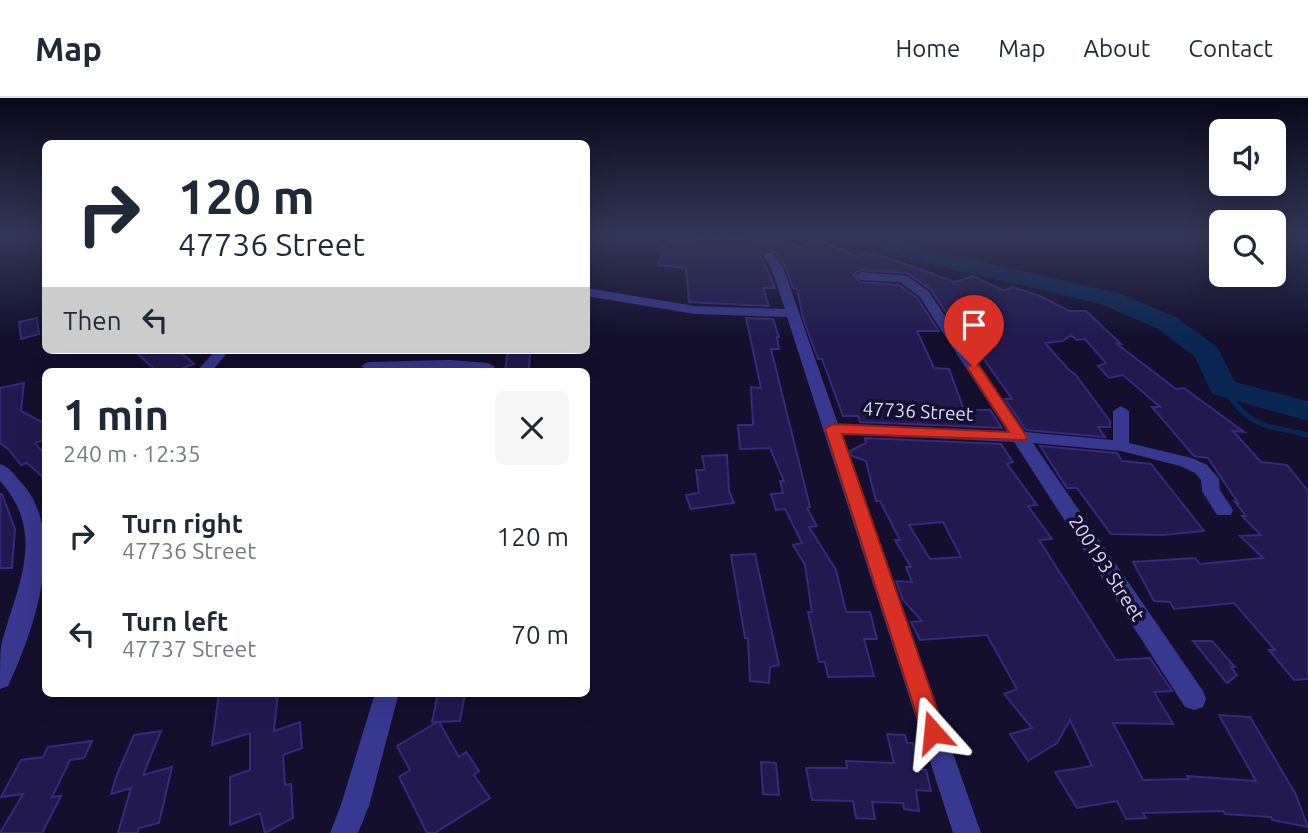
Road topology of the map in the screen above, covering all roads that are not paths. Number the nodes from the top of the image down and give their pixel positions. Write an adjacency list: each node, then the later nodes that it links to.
1 (778, 270): 4 (street)
2 (861, 276): 11 (street, 200193 Street)
3 (590, 293): 4 (street)
4 (790, 313): 10 (street)
5 (218, 354): 6 (street)
6 (207, 368)
7 (384, 368): 8 (street)
8 (480, 368)
9 (1121, 411): 12 (street)
10 (833, 429): 11 (street, 47736 Street); 20 (street)
11 (1020, 437): 12 (street, 47736 Street); 18 (street, 200193 Street)
12 (1121, 446): 14 (street, 47736 Street)
13 (0, 470): 15 (street)
14 (1224, 510)
15 (40, 517): 16 (street)
16 (0, 679)
17 (386, 697): 19 (street)
18 (1194, 699)
19 (344, 833)
20 (967, 833)

